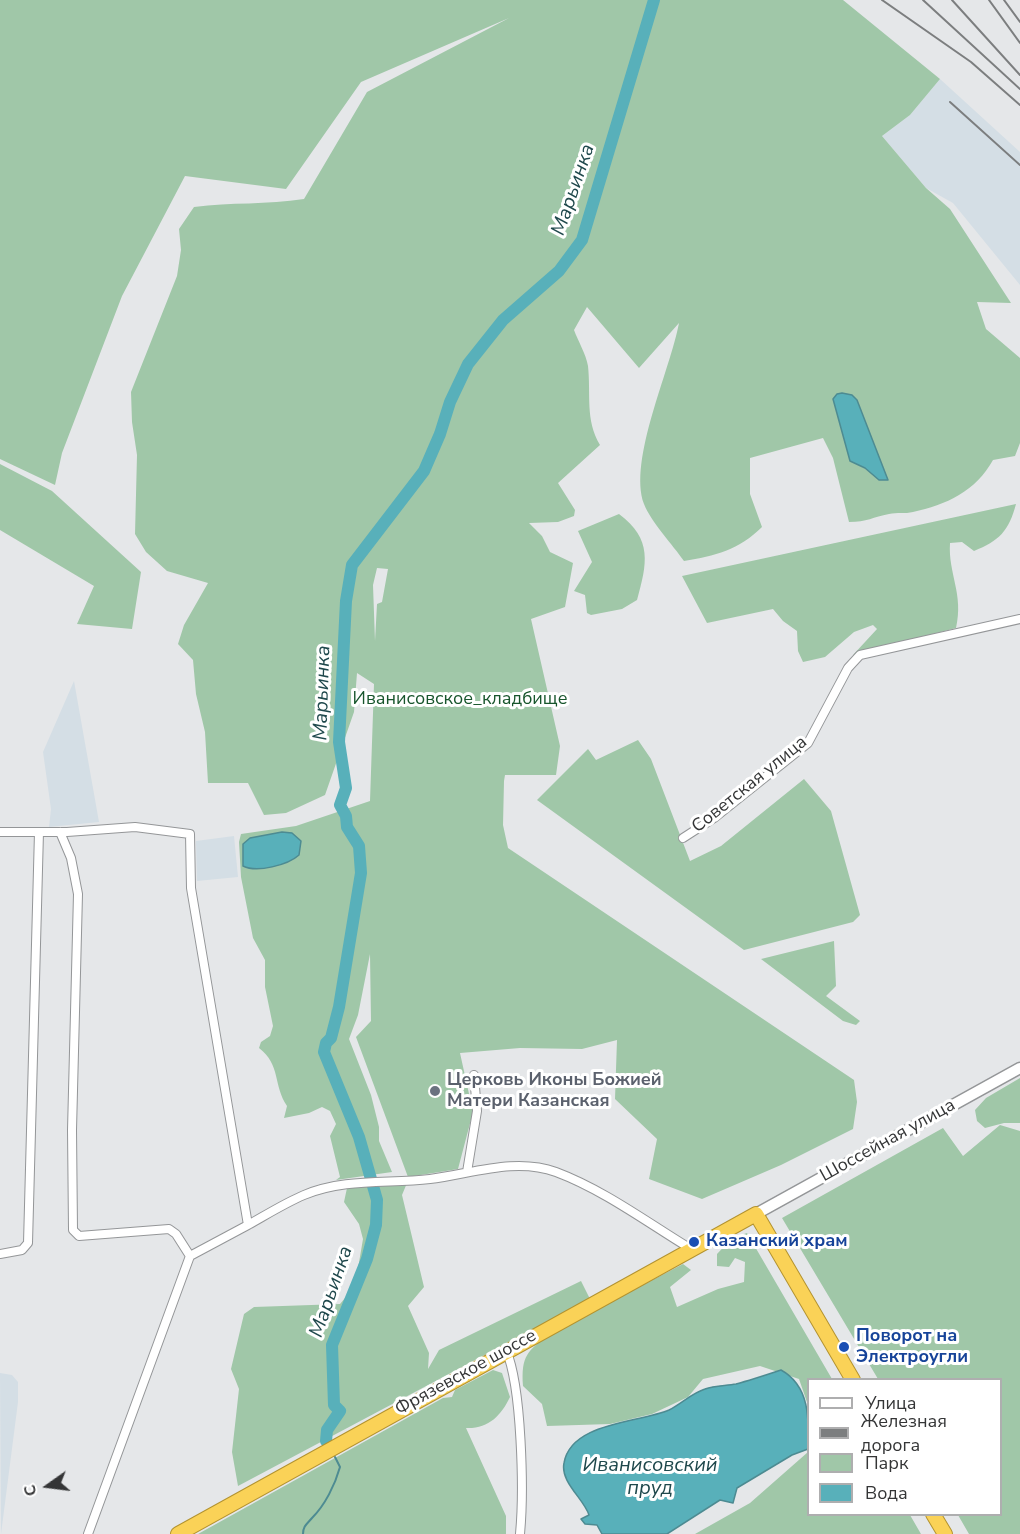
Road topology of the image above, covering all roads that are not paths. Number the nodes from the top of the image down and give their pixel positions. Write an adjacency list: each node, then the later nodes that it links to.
1 (1020, 619): 5 (street, Советская улица)
2 (0, 832): 3 (street)
3 (39, 832): 4 (street); 12 (street)
4 (60, 832): 10 (street); 13 (street)
5 (683, 838)
6 (1020, 1068): 9 (street, Шоссейная улица)
7 (474, 1075): 8 (street)
8 (467, 1172): 10 (street); 11 (street)
9 (756, 1214): 11 (highway, Фрязевское шоссе); 15 (highway)
10 (248, 1225): 13 (street)
11 (691, 1249): 14 (highway, Фрязевское шоссе)
12 (0, 1254)
13 (190, 1256): 17 (street)
14 (507, 1350): 18 (highway, Фрязевское шоссе); 19 (street)
15 (852, 1378)
16 (934, 1516): 20 (highway)
17 (88, 1534)
18 (178, 1534)
19 (520, 1534)
20 (945, 1534)

